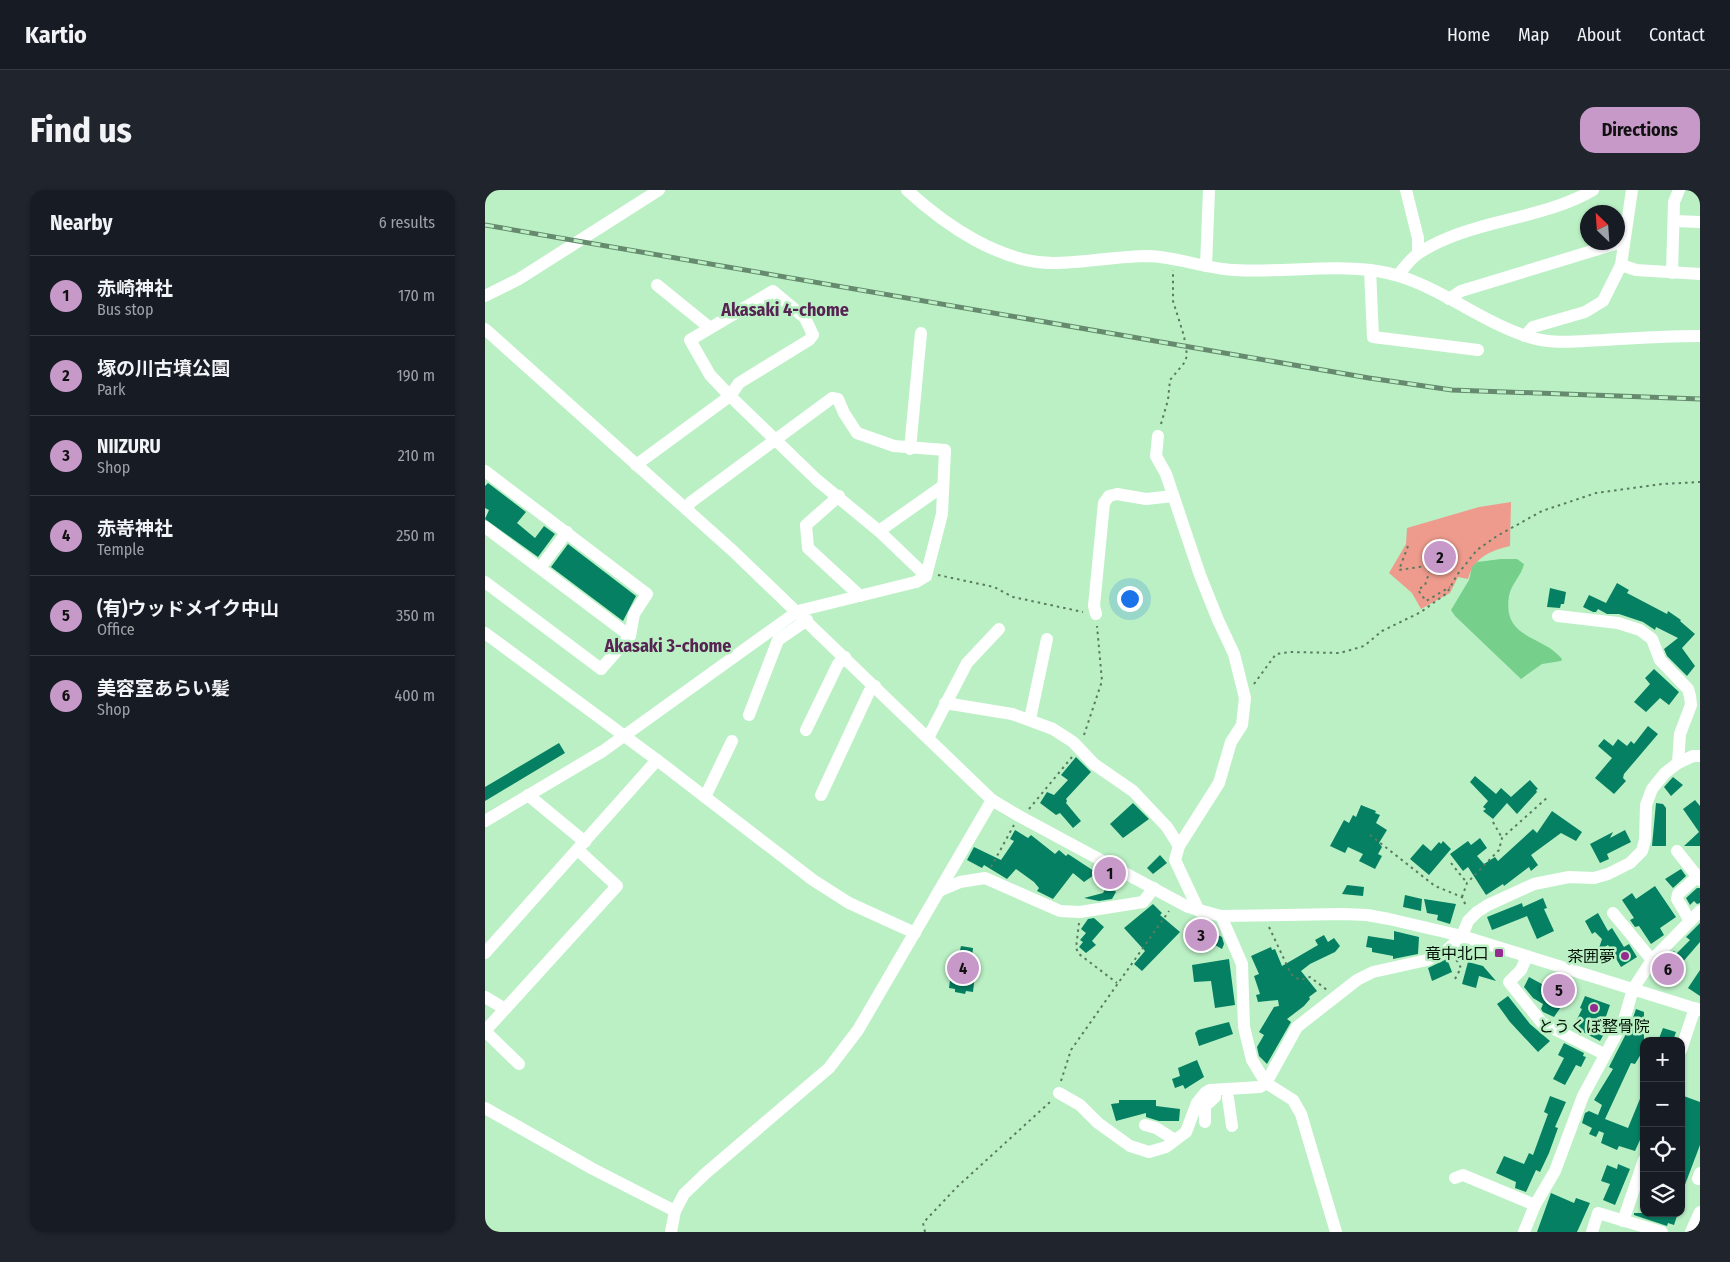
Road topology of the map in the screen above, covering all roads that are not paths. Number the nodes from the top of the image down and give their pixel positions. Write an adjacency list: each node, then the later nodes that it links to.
1 (659, 190): 21 (street)
2 (907, 190): 15 (street)
3 (1209, 190): 15 (street)
4 (1407, 190): 13 (street)
5 (1632, 190): 10 (street)
6 (1679, 190): 8 (street)
7 (1586, 192): 13 (street)
8 (1674, 221): 9 (street); 17 (street)
9 (1700, 222)
10 (1625, 237)
11 (1595, 250): 22 (street)
12 (1623, 250): 14 (street)
13 (1418, 253): 19 (street)
14 (1621, 265): 17 (street); 25 (street)
15 (1206, 266): 16 (street)
16 (1370, 270): 19 (street); 28 (street)
17 (1673, 273): 18 (street)
18 (1700, 274)
19 (1397, 275): 22 (street)
20 (657, 284): 23 (street)
21 (485, 296)
22 (1449, 299): 25 (street)
23 (710, 328): 29 (street); 29 (street)
24 (921, 333): 32 (street)
25 (1525, 336): 26 (street)
26 (1700, 336)
27 (487, 337): 33 (street)
28 (1478, 350)
29 (730, 396): 31 (street); 33 (street)
30 (1157, 436): 37 (street)
31 (775, 440): 32 (street); 36 (street); 38 (street)
32 (910, 449): 35 (street)
33 (636, 465): 38 (street)
34 (485, 471): 41 (street)
35 (943, 486): 40 (street); 43 (street)
36 (839, 496): 40 (street); 45 (street)
37 (1173, 496): 46 (street); 71 (street)
38 (686, 509): 47 (street)
39 (485, 527): 42 (street)
40 (879, 531): 43 (street)
41 (567, 532): 42 (street); 51 (street)
42 (540, 568): 51 (street)
43 (926, 576): 45 (street)
44 (485, 582): 51 (street)
45 (860, 596): 47 (street)
46 (1096, 614)
47 (803, 616): 53 (street); 56 (street); 59 (street)
48 (1558, 616): 64 (street)
49 (999, 629): 55 (street)
50 (485, 633): 59 (street)
51 (630, 636)
52 (1047, 639): 57 (street)
53 (845, 657): 54 (street); 58 (street)
54 (875, 686): 60 (street); 66 (street)
55 (945, 703): 57 (street); 60 (street)
56 (749, 715)
57 (1030, 719): 71 (street)
58 (806, 730)
59 (623, 735): 63 (street); 65 (street)
60 (928, 738): 68 (street)
61 (732, 741): 67 (street)
62 (1700, 756): 64 (street)
63 (657, 760): 67 (street); 70 (street)
64 (1678, 763): 83 (street)
65 (528, 795): 69 (street); 70 (street)
66 (821, 795)
67 (705, 797): 82 (street)
68 (992, 800): 74 (street); 75 (street)
69 (485, 821)
70 (581, 846): 84 (street); 90 (street)
71 (1179, 846): 76 (street)
72 (1677, 851): 73 (street)
73 (1698, 878): 80 (street)
74 (1154, 888): 75 (street); 76 (street)
75 (939, 890): 82 (street)
76 (1199, 911): 79 (street)
77 (1700, 911): 80 (street)
78 (1613, 913): 87 (street)
79 (1221, 916): 83 (street); 96 (street)
80 (1690, 920): 87 (street)
81 (485, 933): 84 (street)
82 (915, 933): 107 (street)
83 (1462, 936): 86 (street); 96 (street)
84 (497, 940): 85 (street)
85 (485, 953)
86 (1527, 956): 88 (street); 94 (street)
87 (1652, 960): 88 (street)
88 (1633, 989): 91 (street); 94 (street)
89 (485, 997): 90 (street)
90 (505, 1009): 92 (street)
91 (1698, 1009): 93 (street)
92 (485, 1031): 95 (street)
93 (1685, 1040)
94 (1604, 1054): 106 (street)
95 (519, 1064)
96 (1265, 1083): 98 (street); 112 (street)
97 (1059, 1093): 103 (street)
98 (1228, 1094): 100 (street); 102 (street); 103 (street)
99 (485, 1108): 107 (street)
100 (1205, 1122)
101 (1145, 1125): 103 (street)
102 (1232, 1126)
103 (1175, 1140)
104 (1640, 1172): 109 (street)
105 (1455, 1178): 106 (street)
106 (1535, 1205): 113 (street)
107 (675, 1211): 111 (street)
108 (1700, 1212): 116 (street)
109 (1623, 1221): 110 (street); 114 (street)
110 (1645, 1229): 115 (street)
111 (671, 1232)
112 (1336, 1232)
113 (1525, 1232)
114 (1592, 1232)
115 (1662, 1232)
116 (1691, 1232)

